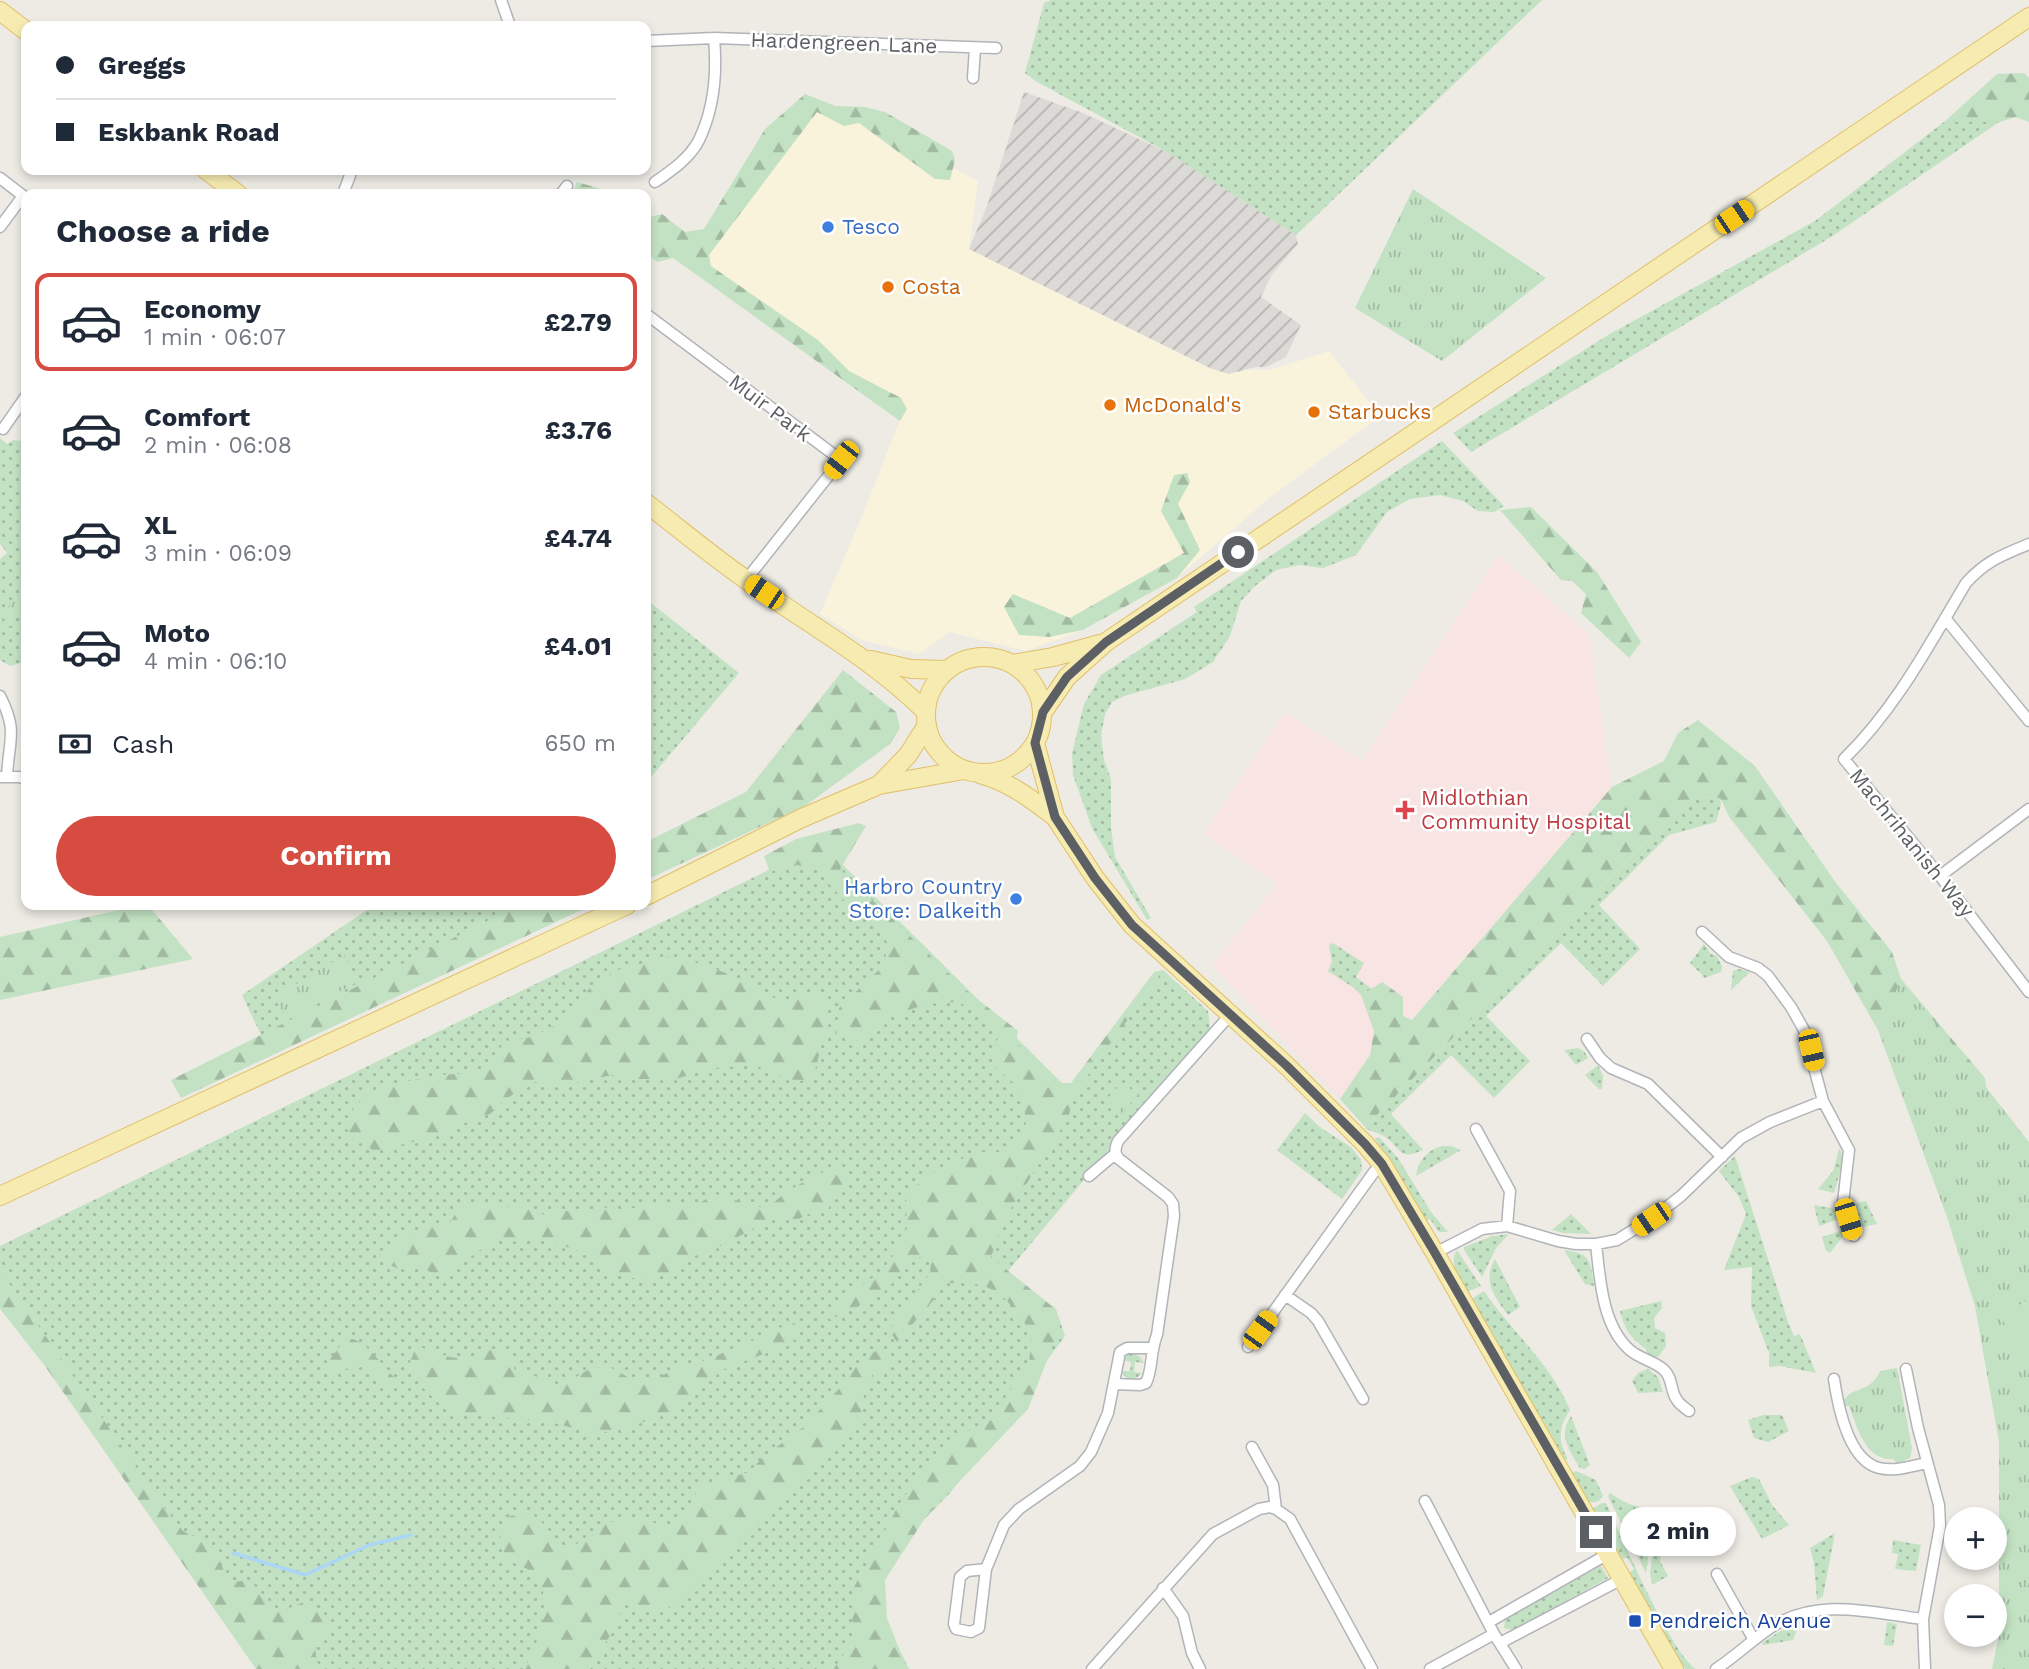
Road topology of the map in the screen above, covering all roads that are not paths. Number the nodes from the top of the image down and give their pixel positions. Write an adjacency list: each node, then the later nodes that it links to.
1 (501, 0): 4 (street)
2 (2, 13): 5 (main road)
3 (2029, 17): 25 (main road)
4 (508, 21)
5 (21, 28)
6 (714, 38): 7 (street, Hardengreen Lane); 8 (street, Hardengreen Lane); 13 (street)
7 (651, 41)
8 (975, 48): 9 (street, Hardengreen Lane); 10 (street)
9 (996, 48)
10 (973, 78)
11 (213, 175): 14 (main road)
12 (0, 178): 15 (street)
13 (656, 182)
14 (231, 189)
15 (21, 194)
16 (21, 202): 17 (street)
17 (0, 227)
18 (651, 318): 23 (street, Muir Park)
19 (21, 403): 20 (street)
20 (2, 429)
21 (651, 507): 23 (main road)
22 (2029, 544): 24 (street, Machrihanish Way)
23 (746, 580): 26 (main road)
24 (1945, 618): 32 (street); 39 (street, Machrihanish Way)
25 (1106, 642): 27 (main road); 30 (main road)
26 (864, 658): 28 (main road); 31 (main road)
27 (1012, 664): 28 (main road); 30 (main road)
28 (946, 670): 31 (main road)
29 (0, 696): 35 (street)
30 (1043, 712): 33 (main road)
31 (926, 718): 34 (main road); 36 (main road)
32 (2029, 721)
33 (1035, 743): 34 (main road); 38 (main road)
34 (971, 772): 36 (main road); 38 (main road)
35 (4, 777)
36 (879, 785): 40 (main road)
37 (2029, 809): 39 (street)
38 (1055, 817): 44 (main road)
39 (1940, 876): 43 (street, Machrihanish Way)
40 (651, 894)
41 (616, 910): 52 (main road)
42 (1702, 932): 46 (street)
43 (2029, 992)
44 (1230, 1015): 48 (street); 50 (main road)
45 (1587, 1039): 49 (street)
46 (1823, 1101): 49 (street); 54 (street)
47 (1476, 1129): 53 (street)
48 (1115, 1154): 51 (street); 59 (street)
49 (1722, 1157): 55 (street)
50 (1382, 1164): 56 (main road); 57 (street)
51 (1089, 1176)
52 (0, 1196)
53 (1507, 1226): 55 (street); 56 (street)
54 (1854, 1236)
55 (1596, 1244): 64 (street)
56 (1435, 1253): 69 (main road)
57 (1285, 1295): 58 (street); 63 (street)
58 (1248, 1347)
59 (1152, 1348): 62 (street); 62 (street)
60 (1906, 1369): 66 (street)
61 (1834, 1380): 66 (street)
62 (1114, 1384): 70 (street)
63 (1363, 1399)
64 (1689, 1411)
65 (1252, 1447): 68 (street)
66 (1927, 1464): 74 (street)
67 (1424, 1501): 75 (street)
68 (1276, 1509): 73 (street); 80 (street)
69 (1608, 1554): 72 (main road); 75 (street)
70 (986, 1569): 70 (street)
71 (1717, 1574): 77 (street)
72 (1622, 1578): 76 (street); 83 (main road)
73 (1163, 1588): 78 (street); 79 (street)
74 (1923, 1619): 77 (street); 85 (street)
75 (1489, 1622): 76 (street)
76 (1497, 1638): 81 (street); 82 (street)
77 (1754, 1640): 84 (street)
78 (1091, 1669)
79 (1200, 1669)
80 (1372, 1669)
81 (1430, 1669)
82 (1516, 1669)
83 (1674, 1669)
84 (1716, 1669)
85 (1925, 1669)

